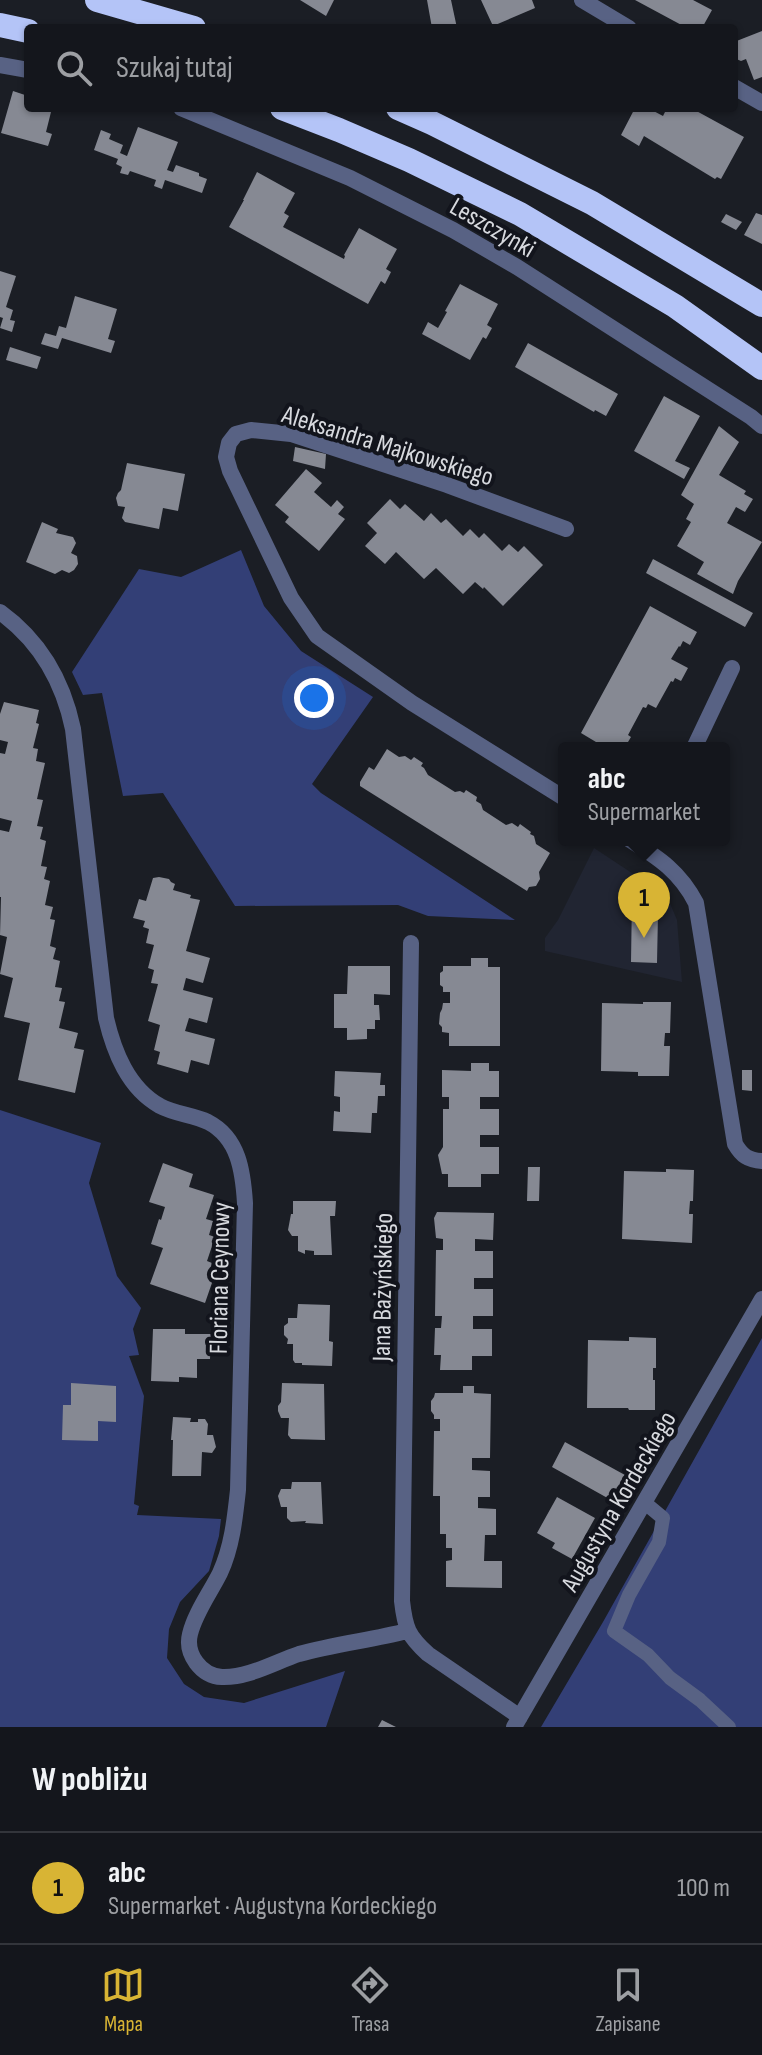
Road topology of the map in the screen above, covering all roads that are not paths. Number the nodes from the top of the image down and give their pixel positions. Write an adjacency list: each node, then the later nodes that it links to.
1 (97, 0): 3 (highway)
2 (582, 0): 4 (street)
3 (180, 24)
4 (622, 24)
5 (0, 25): 6 (highway)
6 (24, 30)
7 (0, 65): 8 (street)
8 (24, 69)
9 (738, 89): 10 (street)
10 (762, 103)
11 (191, 112): 16 (street, Leszczynki)
12 (292, 112): 15 (highway)
13 (407, 112): 14 (highway)
14 (759, 303)
15 (762, 368)
16 (762, 426)
17 (566, 529): 21 (street, Aleksandra Majkowskiego)
18 (0, 612): 27 (street, Floriana Ceynowy)
19 (732, 668): 20 (street)
20 (697, 742)
21 (558, 794)
22 (649, 846): 24 (street)
23 (411, 943): 27 (street, Jana Bażyńskiego)
24 (762, 1161)
25 (762, 1299): 26 (street, Augustyna Kordeckiego)
26 (645, 1503): 28 (street, Augustyna Kordeckiego); 29 (lane)
27 (407, 1631): 28 (street)
28 (517, 1722)
29 (729, 1727)

